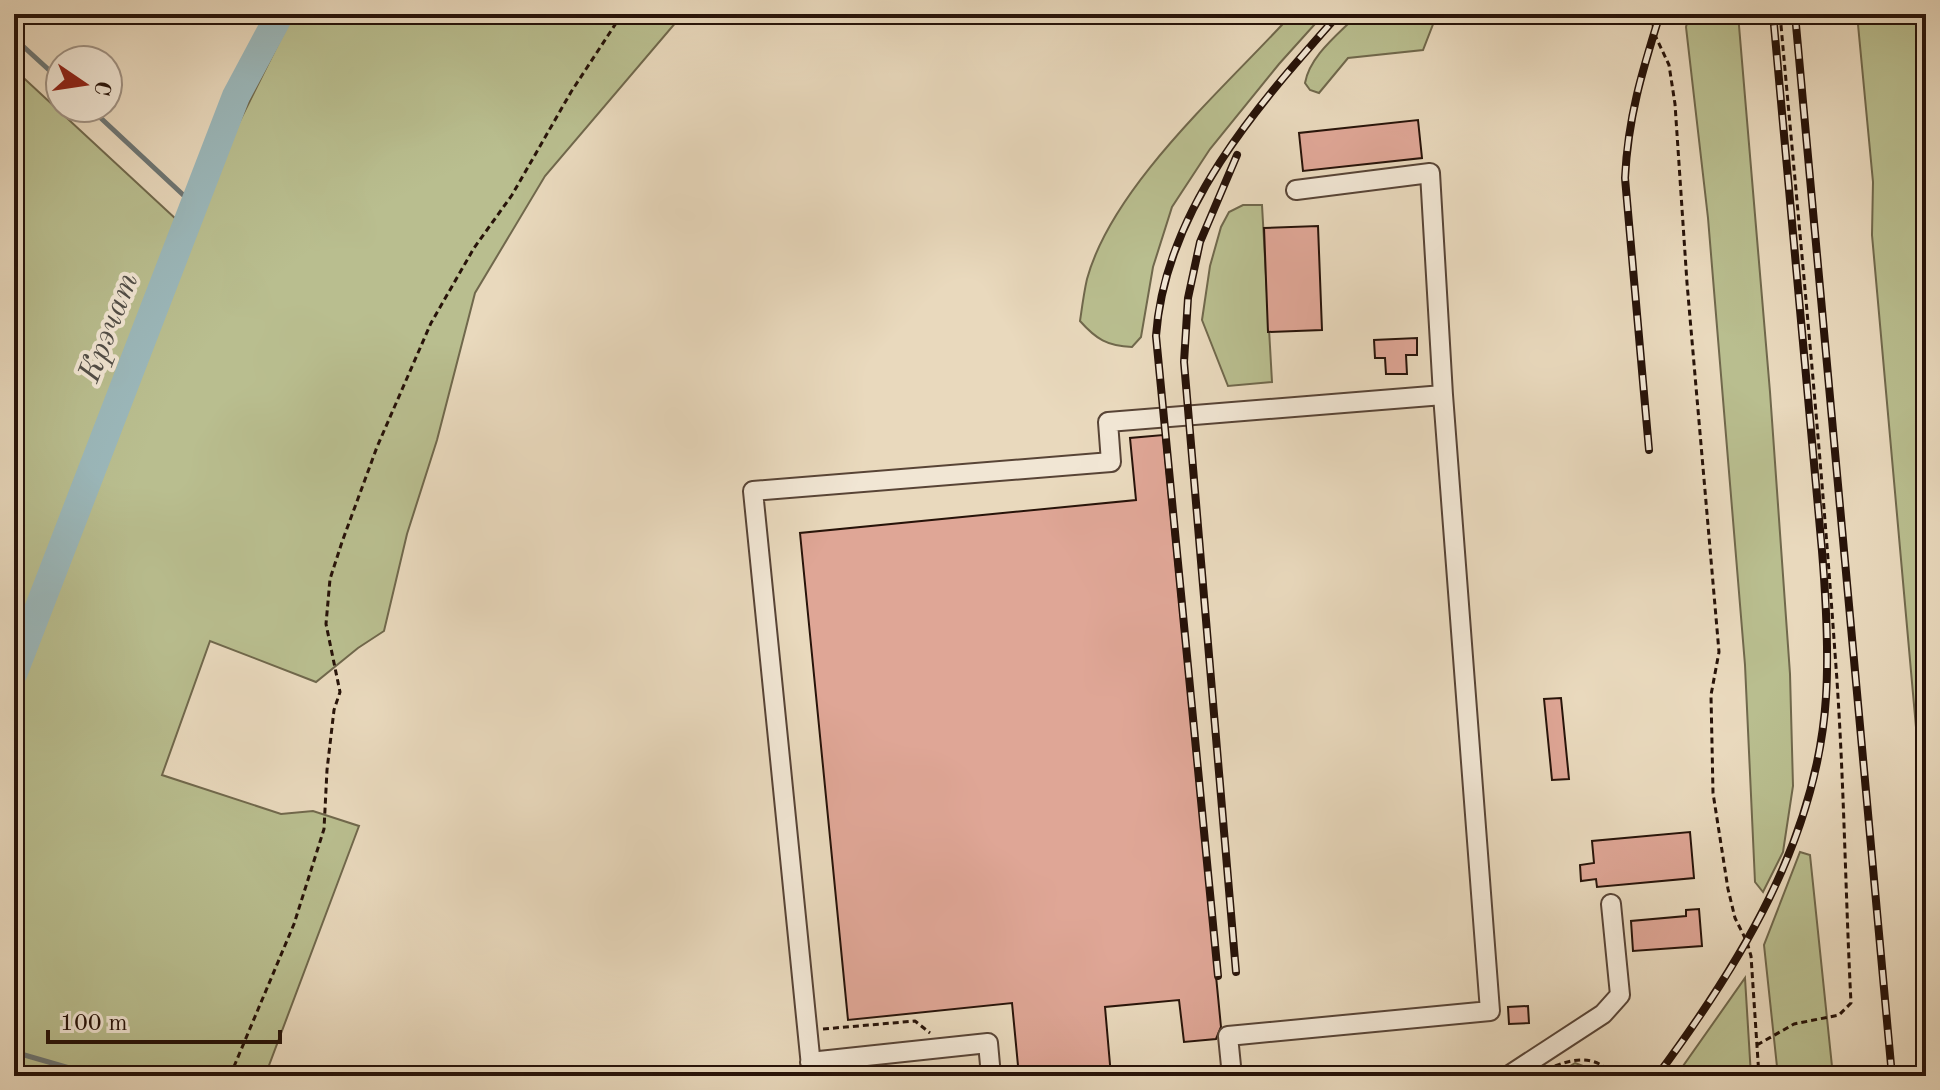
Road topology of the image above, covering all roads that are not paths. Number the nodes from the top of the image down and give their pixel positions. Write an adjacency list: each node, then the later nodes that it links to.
1 (1296, 190): 2 (lane)
2 (1443, 395): 4 (lane); 6 (lane)
3 (1611, 904): 7 (lane)
4 (811, 1069): 5 (lane)
5 (991, 1076)
6 (1232, 1076)
7 (1508, 1076)

